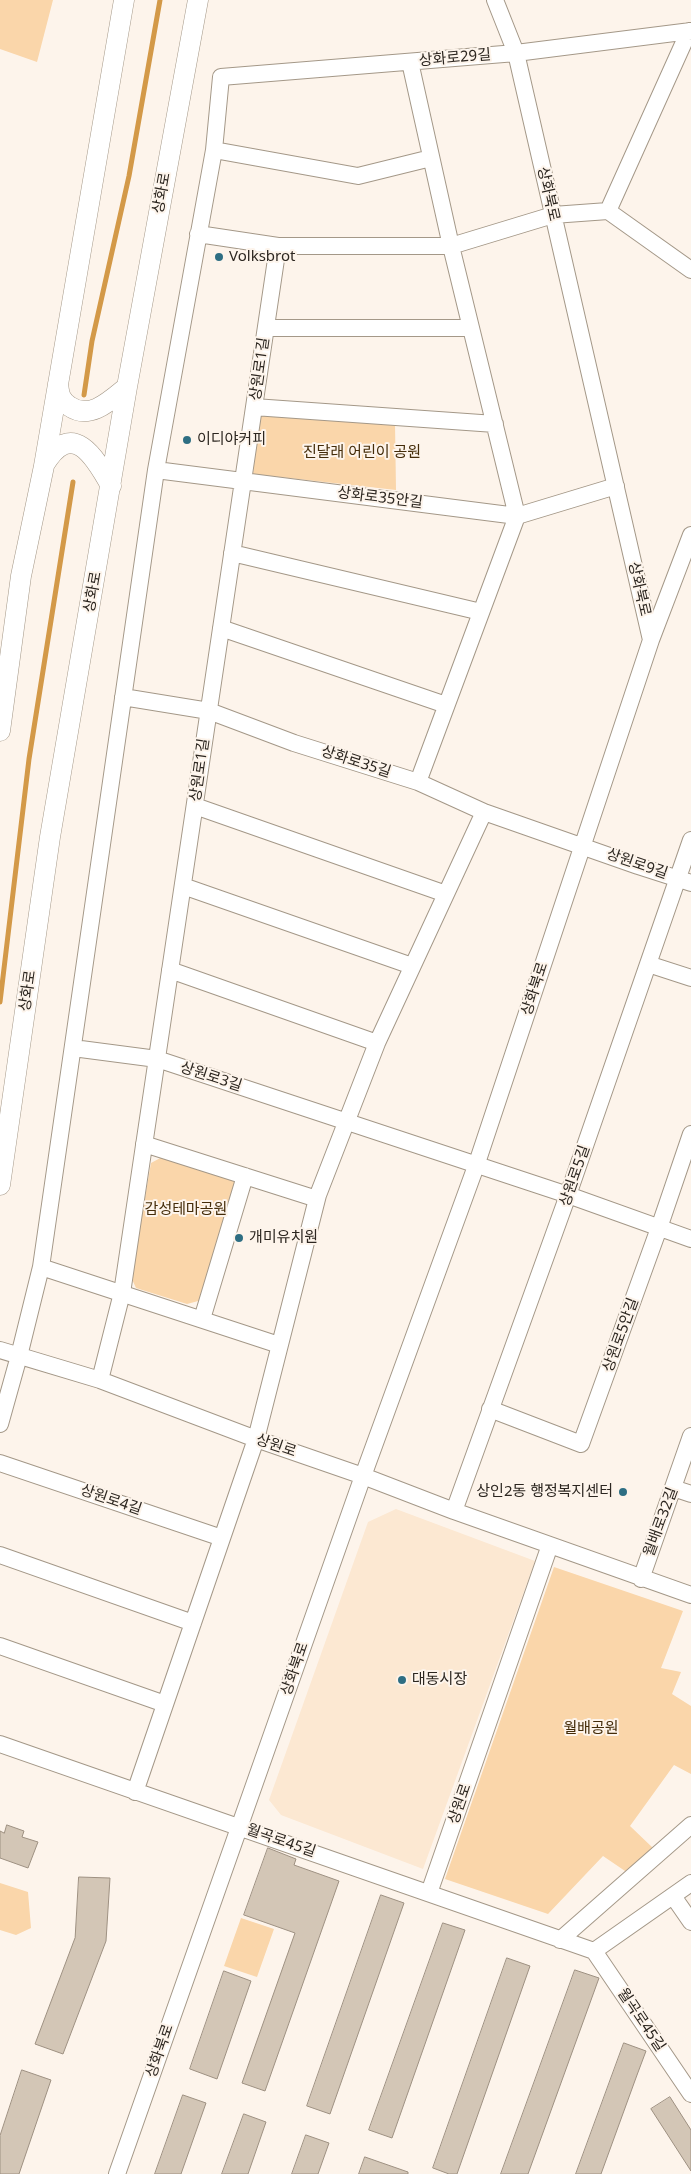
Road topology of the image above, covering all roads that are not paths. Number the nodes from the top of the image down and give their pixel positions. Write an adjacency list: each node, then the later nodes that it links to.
1 (124, 0): 17 (main road)
2 (198, 0): 18 (main road, 상화로)
3 (495, 0): 5 (street, 상화북로)
4 (690, 31): 5 (street, 상화로29길); 9 (street, 상화로29길)
5 (516, 53): 6 (street, 상화로29길); 10 (street, 상화북로)
6 (410, 62): 7 (street, 상화로29길); 8 (street)
7 (214, 150): 8 (street); 11 (street)
8 (431, 158): 13 (street)
9 (608, 211): 10 (street); 14 (street)
10 (553, 215): 13 (street); 25 (street, 상화북로)
11 (198, 234): 12 (street); 22 (street)
12 (278, 246): 13 (street); 15 (street, 상원로1길)
13 (451, 246): 16 (street)
14 (691, 270)
15 (266, 328): 16 (street); 19 (street, 상원로1길)
16 (471, 328): 20 (street)
17 (58, 381): 18 (main road); 21 (main road)
18 (127, 387): 24 (main road, 상화로)
19 (254, 407): 20 (street); 23 (street, 상원로1길)
20 (495, 424): 26 (street)
21 (44, 466): 24 (main road); 35 (main road)
22 (156, 470): 23 (street, 상화로35안길); 32 (street)
23 (243, 481): 26 (street, 상화로35안길); 28 (street, 상원로1길)
24 (111, 486): 56 (main road, 상화로)
25 (616, 486): 26 (street); 31 (street, 상화북로)
26 (518, 516): 29 (street)
27 (691, 535): 31 (street)
28 (232, 553): 29 (street); 30 (street, 상원로1길)
29 (481, 612): 33 (street)
30 (221, 628): 33 (street); 34 (street, 상원로1길)
31 (651, 640): 40 (street, 상화북로)
32 (123, 697): 34 (street, 상화로35길); 49 (street)
33 (446, 705): 36 (street)
34 (209, 711): 36 (street, 상화로35길); 37 (street, 상원로1길)
35 (0, 731)
36 (418, 782): 38 (street, 상화로35길)
37 (194, 806): 42 (street, 상원로1길); 43 (street)
38 (484, 812): 40 (street, 상화로35길); 43 (street)
39 (691, 840): 41 (street, 상원로5길)
40 (582, 845): 41 (street, 상원로9길); 54 (street, 상화북로)
41 (684, 880): 44 (street, 상원로5길)
42 (183, 886): 45 (street); 46 (street, 상원로1길)
43 (446, 894): 45 (street)
44 (648, 964): 47 (street); 57 (street, 상원로5길)
45 (412, 966): 48 (street)
46 (170, 970): 48 (street); 50 (street, 상원로1길)
47 (691, 978)
48 (377, 1043): 51 (street)
49 (73, 1048): 50 (street, 상원로3길); 61 (street)
50 (157, 1059): 51 (street, 상원로3길); 53 (street, 상원로1길)
51 (347, 1120): 54 (street); 58 (street)
52 (691, 1135): 59 (street, 상원로5안길)
53 (144, 1144): 55 (street); 62 (street, 상원로1길)
54 (476, 1166): 57 (street); 73 (street, 상화북로)
55 (245, 1176): 58 (street); 63 (street)
56 (0, 1186)
57 (568, 1195): 59 (street); 68 (street, 상원로5길)
58 (317, 1199): 64 (street)
59 (660, 1228): 60 (street); 68 (street, 상원로5안길)
60 (691, 1239)
61 (41, 1267): 62 (street); 66 (street)
62 (122, 1293): 63 (street); 67 (street, 상원로1길)
63 (202, 1320): 64 (street)
64 (279, 1345): 71 (street)
65 (0, 1350): 66 (street, 상원로)
66 (19, 1356): 67 (street, 상원로); 69 (street)
67 (100, 1380): 71 (street, 상원로)
68 (490, 1410): 76 (street, 상원로5길)
69 (0, 1424)
70 (691, 1436): 74 (street, 월배로32길)
71 (256, 1439): 73 (street, 상원로); 77 (street)
72 (0, 1463): 77 (street, 상원로4길)
73 (363, 1476): 76 (street, 상원로); 88 (street, 상화북로)
74 (673, 1488): 75 (street); 80 (street, 월배로32길)
75 (691, 1494)
76 (454, 1511): 78 (street, 상원로)
77 (222, 1538): 82 (street)
78 (550, 1545): 80 (street, 상원로); 90 (street, 상원로)
79 (0, 1555): 82 (street)
80 (641, 1578): 81 (street, 상원로)
81 (691, 1595)
82 (193, 1624): 84 (street)
83 (0, 1646): 84 (street)
84 (165, 1704): 86 (street)
85 (0, 1744): 86 (street, 월곡로45길)
86 (136, 1792): 88 (street, 월곡로45길)
87 (691, 1825): 93 (street)
88 (240, 1826): 90 (street, 월곡로45길); 96 (street, 상화북로)
89 (691, 1883): 91 (street)
90 (429, 1893): 93 (street, 월곡로45길)
91 (673, 1896): 92 (street); 94 (street)
92 (691, 1922)
93 (560, 1940): 94 (street, 월곡로45길)
94 (594, 1951): 95 (street, 월곡로45길)
95 (691, 2094)
96 (117, 2174)

